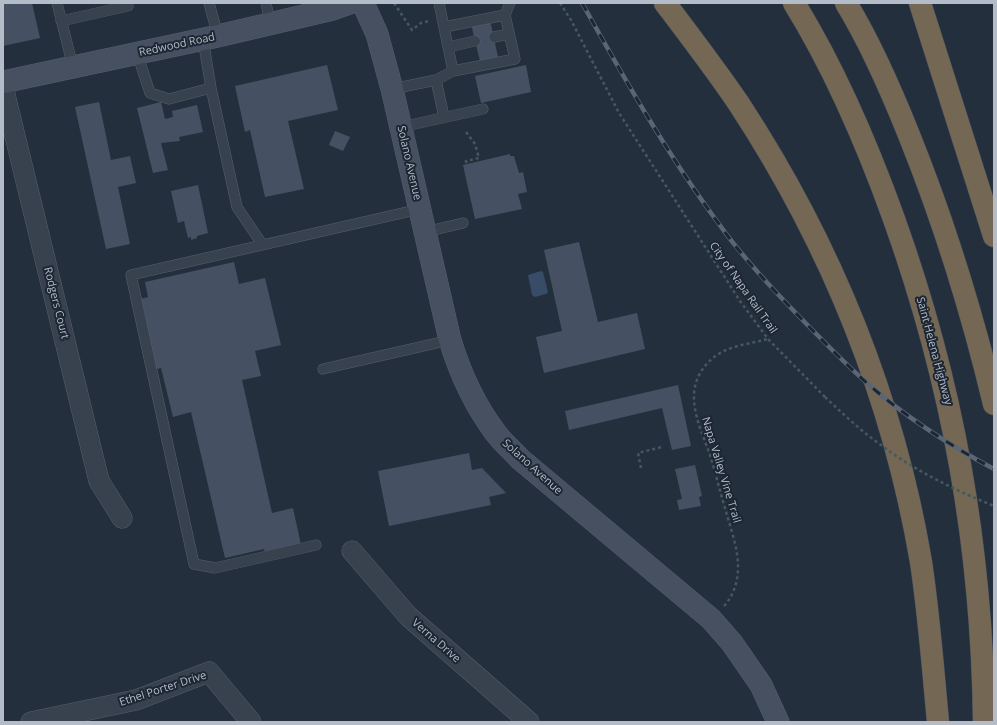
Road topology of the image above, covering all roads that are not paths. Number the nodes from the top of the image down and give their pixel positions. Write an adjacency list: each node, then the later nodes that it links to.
1 (56, 3): 14 (lane)
2 (209, 3): 18 (lane)
3 (350, 3): 12 (street, Redwood Road)
4 (363, 3): 27 (street, Solano Avenue)
5 (439, 3): 15 (lane)
6 (510, 3): 13 (lane)
7 (665, 3): 46 (highway)
8 (794, 3): 47 (highway, Saint Helena Highway)
9 (846, 3): 38 (highway)
10 (920, 3): 34 (highway)
11 (128, 6): 14 (lane)
12 (268, 13): 18 (street, Redwood Road)
13 (505, 14): 15 (lane); 16 (lane)
14 (60, 21): 22 (lane)
15 (444, 27): 20 (lane)
16 (509, 34): 17 (lane); 23 (lane)
17 (494, 37)
18 (210, 38): 21 (street, Redwood Road); 26 (lane)
19 (475, 41): 20 (lane)
20 (448, 47): 23 (lane)
21 (137, 53): 22 (street, Redwood Road); 26 (lane)
22 (73, 67): 25 (street, Redwood Road)
23 (453, 72): 24 (lane)
24 (436, 80): 27 (lane); 29 (lane)
25 (4, 82): 39 (street, Rodgers Court)
26 (211, 88): 35 (lane)
27 (392, 89): 30 (street, Solano Avenue)
28 (483, 109): 29 (lane)
29 (444, 117): 30 (lane)
30 (401, 127): 31 (street, Solano Avenue)
31 (420, 209): 33 (street, Solano Avenue); 35 (lane)
32 (463, 223): 33 (lane)
33 (425, 232): 36 (street, Solano Avenue)
34 (994, 236)
35 (262, 244): 40 (lane)
36 (450, 340): 37 (lane); 45 (street, Solano Avenue)
37 (323, 370)
38 (994, 404)
39 (122, 518)
40 (316, 545)
41 (352, 551): 44 (street, Verna Drive)
42 (31, 722): 43 (street, Ethel Porter Drive)
43 (251, 722)
44 (529, 722)
45 (778, 722)
46 (938, 722)
47 (984, 722)

